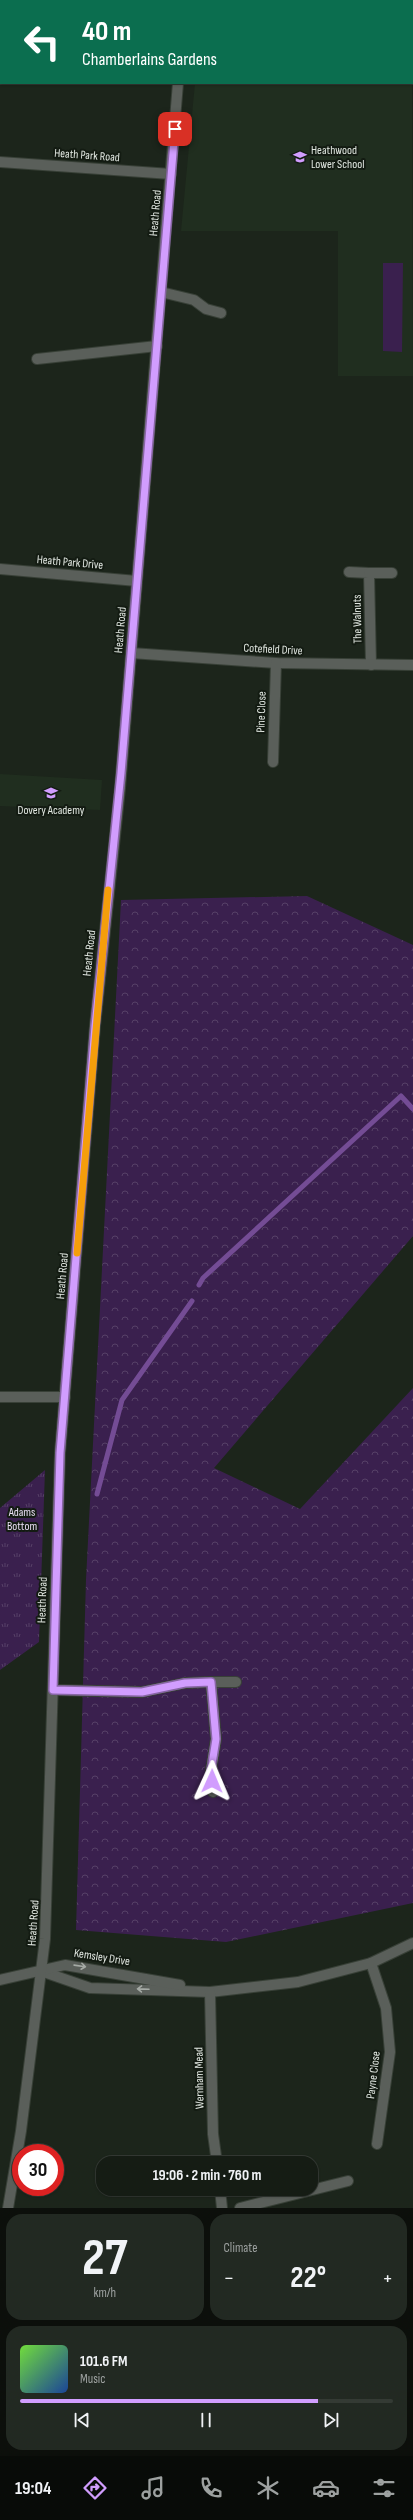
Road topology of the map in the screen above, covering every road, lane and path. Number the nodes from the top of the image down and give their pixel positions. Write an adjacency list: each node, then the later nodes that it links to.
1 (178, 84): 3 (street, Heath Road)
2 (0, 162): 3 (street, Heath Park Road)
3 (171, 174): 4 (street, Heath Road)
4 (162, 292): 5 (street); 6 (street, Heath Road)
5 (221, 314)
6 (157, 346): 7 (street); 12 (street, Heath Road)
7 (37, 360)
8 (0, 569): 12 (street, Heath Park Drive)
9 (349, 572): 10 (street)
10 (368, 573): 11 (street); 15 (street, The Walnuts)
11 (392, 573)
12 (137, 581): 13 (street, Heath Road)
13 (131, 653): 14 (street, Cotefield Drive); 18 (street, Heath Road)
14 (276, 663): 15 (street, Cotefield Drive); 17 (street, Pine Close)
15 (371, 665): 16 (street, Cotefield Drive)
16 (413, 665)
17 (273, 762)
18 (65, 1396): 19 (street); 22 (street, Heath Road)
19 (0, 1397)
20 (211, 1682): 21 (street); 22 (street); 23 (street)
21 (236, 1682)
22 (53, 1690): 26 (street, Heath Road)
23 (213, 1792)
24 (413, 1943): 25 (street, Kemsley Drive)
25 (370, 1963): 28 (street, Kemsley Drive); 29 (street, Payne Close)
26 (42, 1971): 27 (street); 28 (street, Kemsley Drive, one-way to 26); 28 (street, Kemsley Drive, one-way to 28); 33 (street, Heath Road)
27 (0, 1980)
28 (210, 1992): 30 (street, Wernham Mead)
29 (377, 2144)
30 (216, 2156)
31 (348, 2181): 35 (street)
32 (221, 2196): 34 (street)
33 (8, 2208)
34 (222, 2208)
35 (240, 2208)

